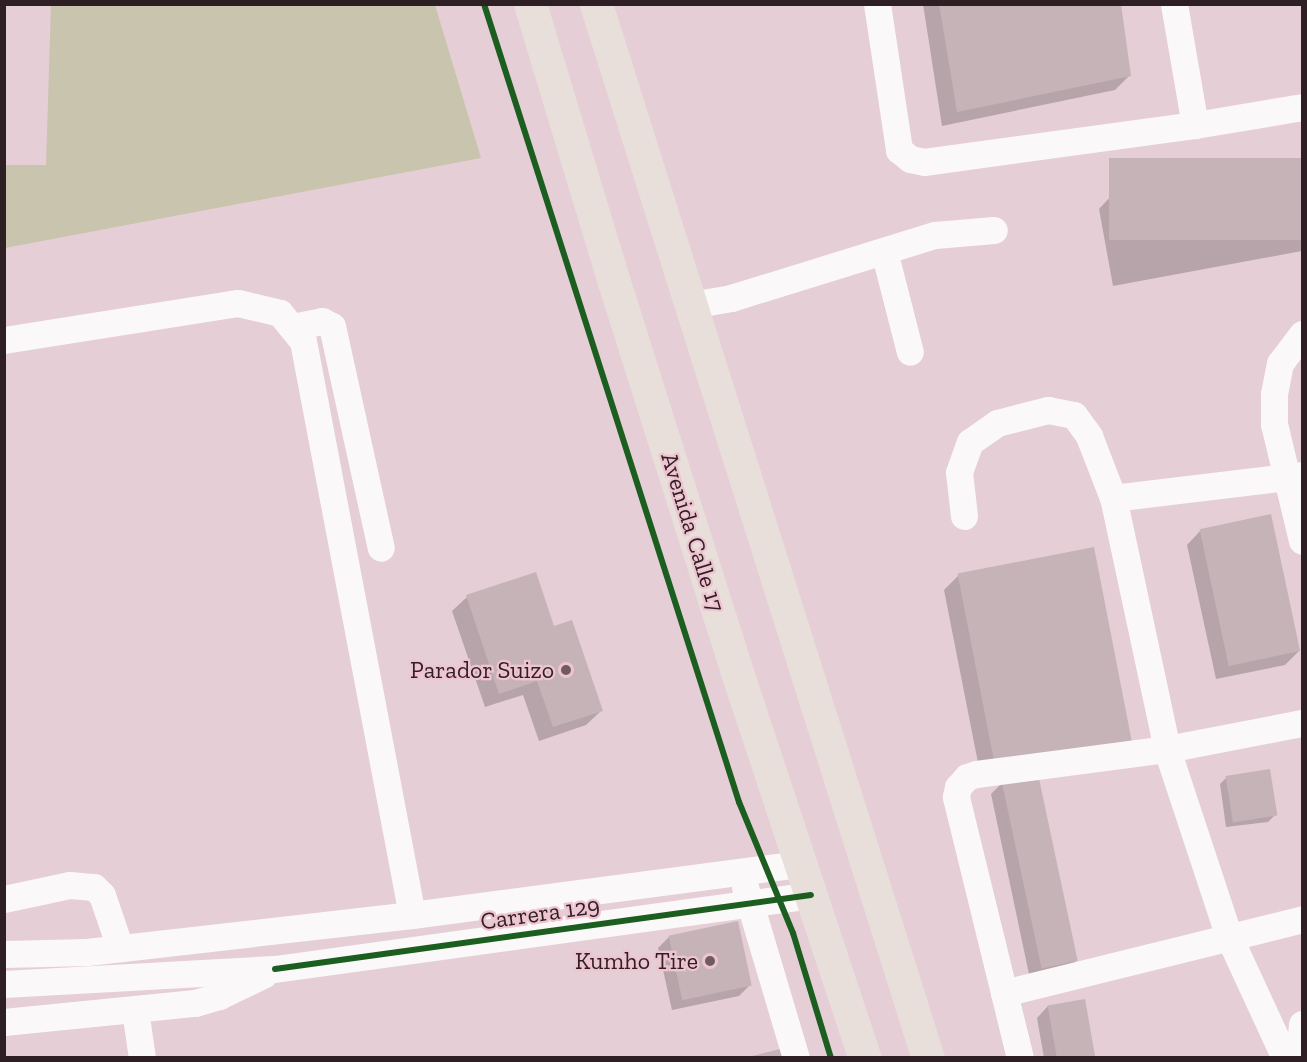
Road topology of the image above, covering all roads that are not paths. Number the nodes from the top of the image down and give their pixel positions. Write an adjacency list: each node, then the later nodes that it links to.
1 (530, 4): 21 (main road, Avenida Calle 17)
2 (596, 4): 9 (main road)
3 (877, 4): 6 (street)
4 (1174, 4): 6 (street)
5 (1302, 107): 6 (street)
6 (1195, 125)
7 (994, 230): 8 (street)
8 (884, 251): 9 (street); 13 (street)
9 (691, 305): 40 (main road)
10 (292, 327): 12 (street); 18 (street); 26 (street)
11 (1302, 334): 14 (street)
12 (4, 340)
13 (910, 352)
14 (1295, 477): 15 (street); 17 (street)
15 (1113, 498): 16 (street); 20 (street)
16 (964, 516)
17 (1302, 541)
18 (381, 548)
19 (1302, 723): 20 (street)
20 (1167, 750): 28 (street); 33 (street)
21 (801, 864): 22 (street); 23 (main road, Avenida Calle 17)
22 (740, 872): 25 (street); 26 (street)
23 (811, 895): 25 (street, Carrera 129); 39 (main road, Avenida Calle 17)
24 (4, 899): 29 (street)
25 (749, 903): 31 (street, Carrera 129); 38 (street)
26 (412, 915): 29 (street)
27 (1302, 919): 28 (street)
28 (1229, 937): 33 (street); 42 (street)
29 (120, 948): 30 (street)
30 (4, 954)
31 (275, 969): 32 (street); 34 (street)
32 (4, 984)
33 (1004, 993): 41 (street)
34 (135, 1010): 35 (street); 37 (street)
35 (4, 1022)
36 (1302, 1024): 43 (street)
37 (142, 1058)
38 (796, 1058)
39 (865, 1058)
40 (928, 1058)
41 (1020, 1058)
42 (1285, 1058)
43 (1299, 1058)

